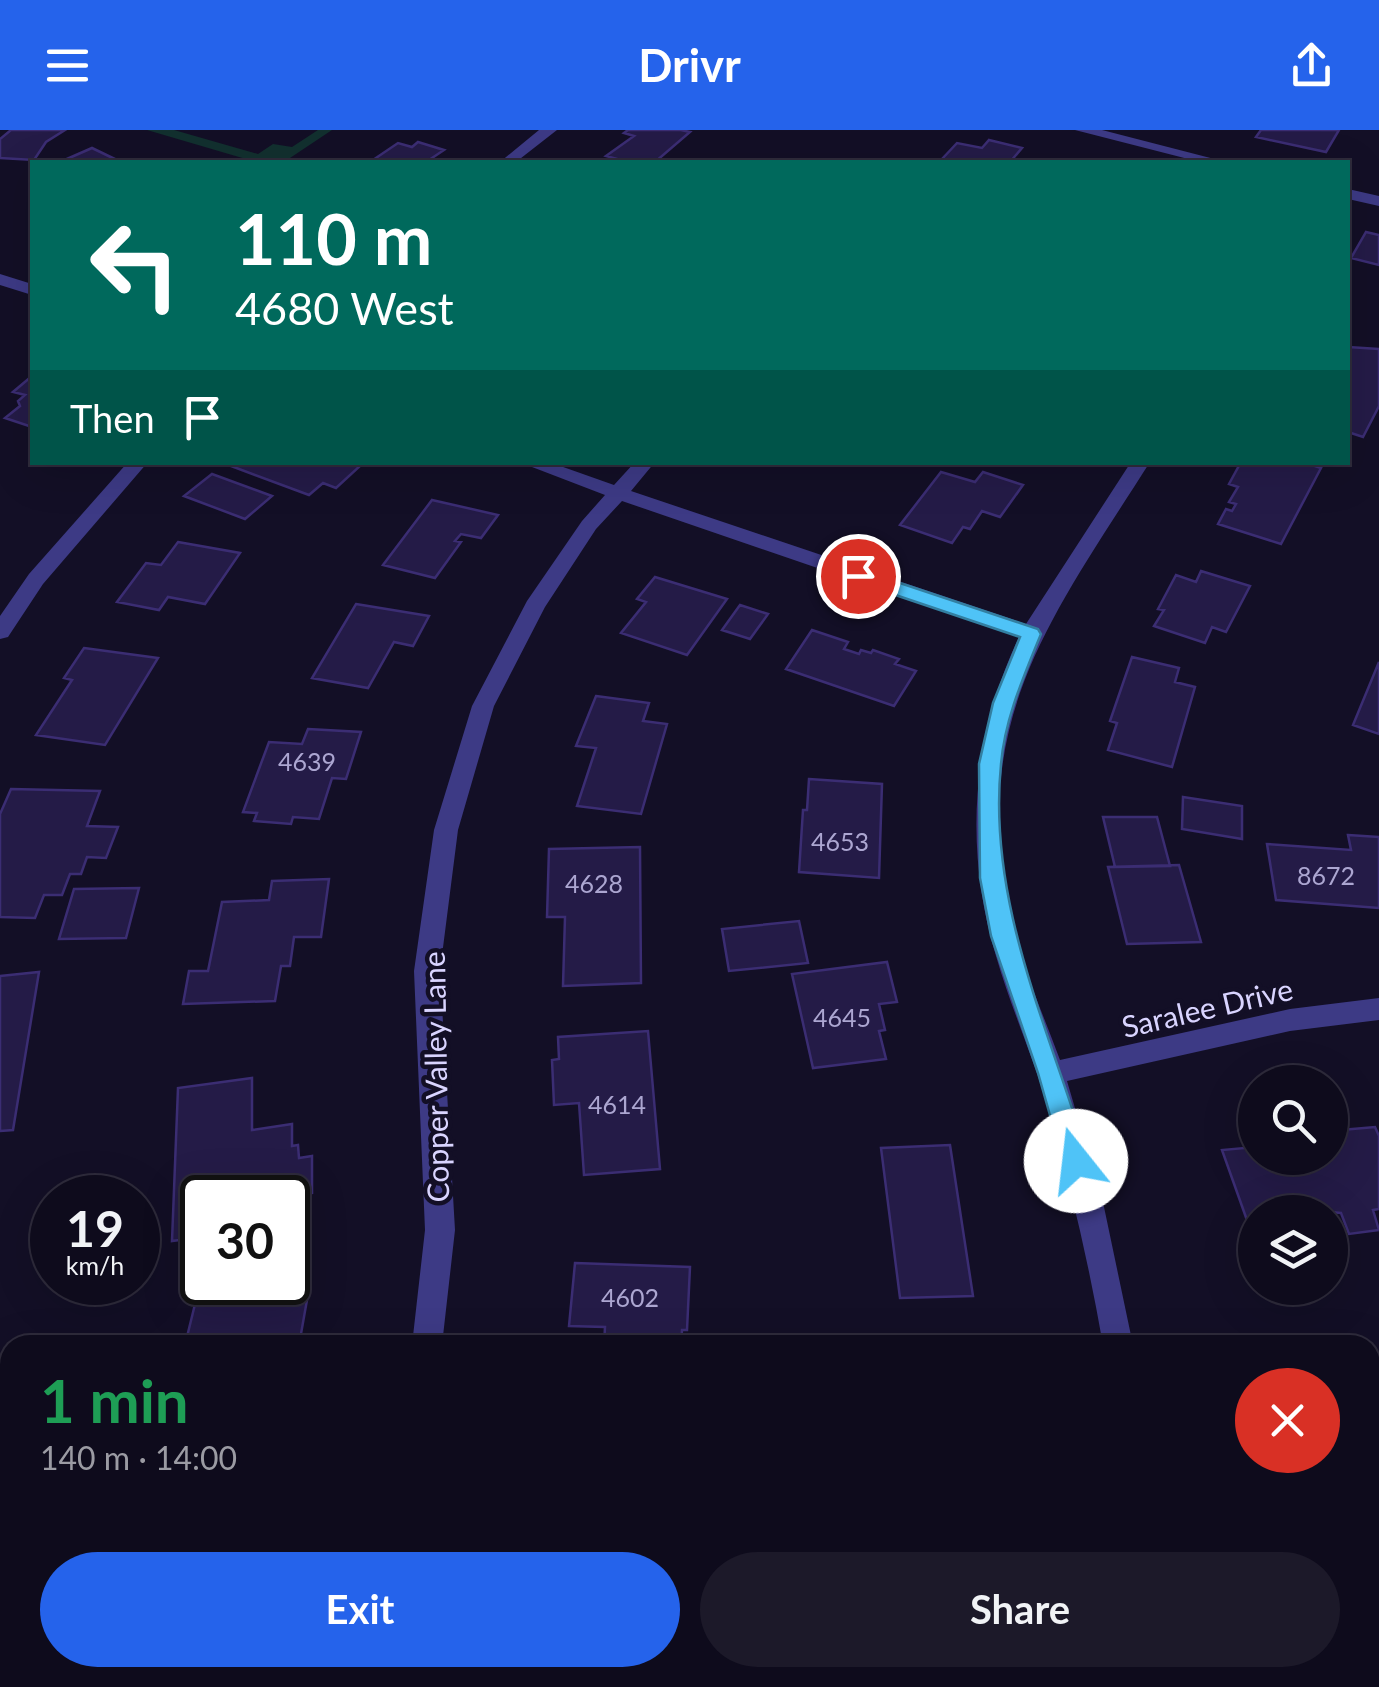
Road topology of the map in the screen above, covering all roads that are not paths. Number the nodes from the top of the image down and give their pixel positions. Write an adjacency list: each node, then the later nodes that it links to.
1 (549, 130): 5 (street)
2 (1083, 130): 4 (street)
3 (1172, 135): 4 (street)
4 (1162, 149): 6 (street)
5 (510, 160)
6 (1209, 160)
7 (1350, 195): 8 (street)
8 (1379, 202)
9 (0, 279): 10 (street)
10 (30, 289)
11 (136, 465): 16 (street)
12 (536, 465): 15 (street)
13 (643, 465): 15 (street, Copper Valley Lane)
14 (1139, 465): 17 (street)
15 (617, 494): 17 (street); 20 (street, Copper Valley Lane)
16 (0, 632)
17 (1032, 634): 19 (street)
18 (1379, 1009): 19 (street, Saralee Drive)
19 (1051, 1073): 21 (street)
20 (428, 1335)
21 (1116, 1335)

